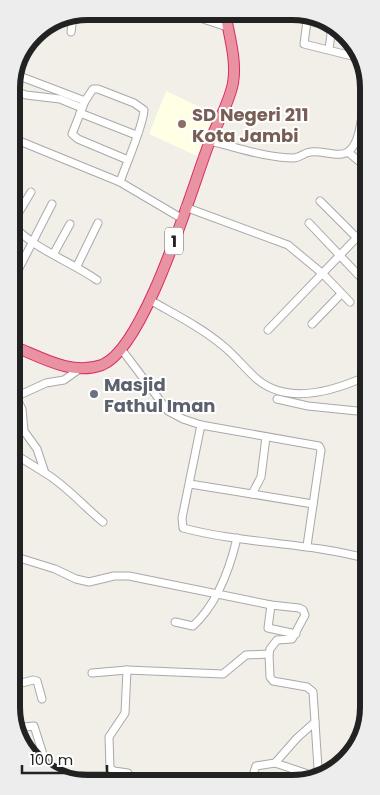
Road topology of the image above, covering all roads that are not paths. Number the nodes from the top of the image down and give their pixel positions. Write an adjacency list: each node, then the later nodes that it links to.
1 (206, 20): 5 (street)
2 (226, 20): 5 (highway, 1)
3 (72, 22): 6 (street)
4 (307, 22): 8 (street)
5 (227, 27): 17 (highway, 1)
6 (70, 32)
7 (331, 33): 8 (street)
8 (330, 49): 9 (street)
9 (352, 56)
10 (21, 77): 12 (street)
11 (20, 93): 13 (street)
12 (86, 101): 13 (street); 15 (street)
13 (81, 111): 15 (street); 19 (street)
14 (360, 124): 18 (street)
15 (136, 134): 19 (street)
16 (20, 141): 21 (street)
17 (210, 141): 18 (street); 25 (highway, 1)
18 (348, 152): 20 (street)
19 (128, 160): 21 (street)
20 (360, 162)
21 (120, 182): 27 (street)
22 (31, 192): 26 (street)
23 (320, 201): 33 (street)
24 (52, 204): 34 (street)
25 (185, 207): 27 (highway, 1); 39 (street)
26 (20, 211)
27 (181, 218): 43 (highway, 1)
28 (98, 223): 38 (street)
29 (309, 223): 36 (street)
30 (70, 224): 35 (street)
31 (20, 232): 34 (street)
32 (360, 236): 33 (street)
33 (358, 238): 36 (street)
34 (32, 243): 35 (street); 37 (street)
35 (54, 253): 38 (street)
36 (341, 256): 39 (street); 40 (street)
37 (20, 265)
38 (77, 266): 41 (street)
39 (323, 274): 42 (street); 46 (street)
40 (360, 276)
41 (97, 280)
42 (341, 294): 44 (street); 45 (street)
43 (150, 300): 48 (highway, 1); 53 (street)
44 (350, 302)
45 (312, 324)
46 (268, 330)
47 (20, 349): 49 (highway)
48 (122, 350): 49 (highway, 1); 59 (street)
49 (78, 370): 54 (street)
50 (360, 379): 51 (street)
51 (357, 380): 52 (street); 53 (street)
52 (360, 380)
53 (312, 392): 57 (street)
54 (20, 395)
55 (277, 399): 57 (street)
56 (20, 406): 62 (street)
57 (308, 406): 58 (street)
58 (360, 411)
59 (201, 425): 60 (street); 63 (street)
60 (266, 437): 64 (street); 65 (street)
61 (20, 457): 62 (street)
62 (45, 473): 66 (street)
63 (190, 484): 64 (street); 67 (street)
64 (252, 494): 65 (street)
65 (313, 504): 68 (street)
66 (103, 522)
67 (237, 538): 68 (street); 71 (street)
68 (306, 546): 69 (street)
69 (360, 556)
70 (20, 558): 71 (street)
71 (217, 593): 72 (street); 73 (street)
72 (271, 605): 74 (street); 74 (street)
73 (175, 622)
74 (296, 634): 75 (street)
75 (269, 654): 76 (street); 80 (street)
76 (127, 670): 77 (street); 86 (street)
77 (92, 673)
78 (20, 683): 79 (street)
79 (42, 698)
80 (315, 722): 83 (street); 84 (street)
81 (23, 727): 82 (street)
82 (45, 759)
83 (275, 762): 85 (street); 87 (street)
84 (317, 770)
85 (306, 773)
86 (129, 775)
87 (253, 775)

